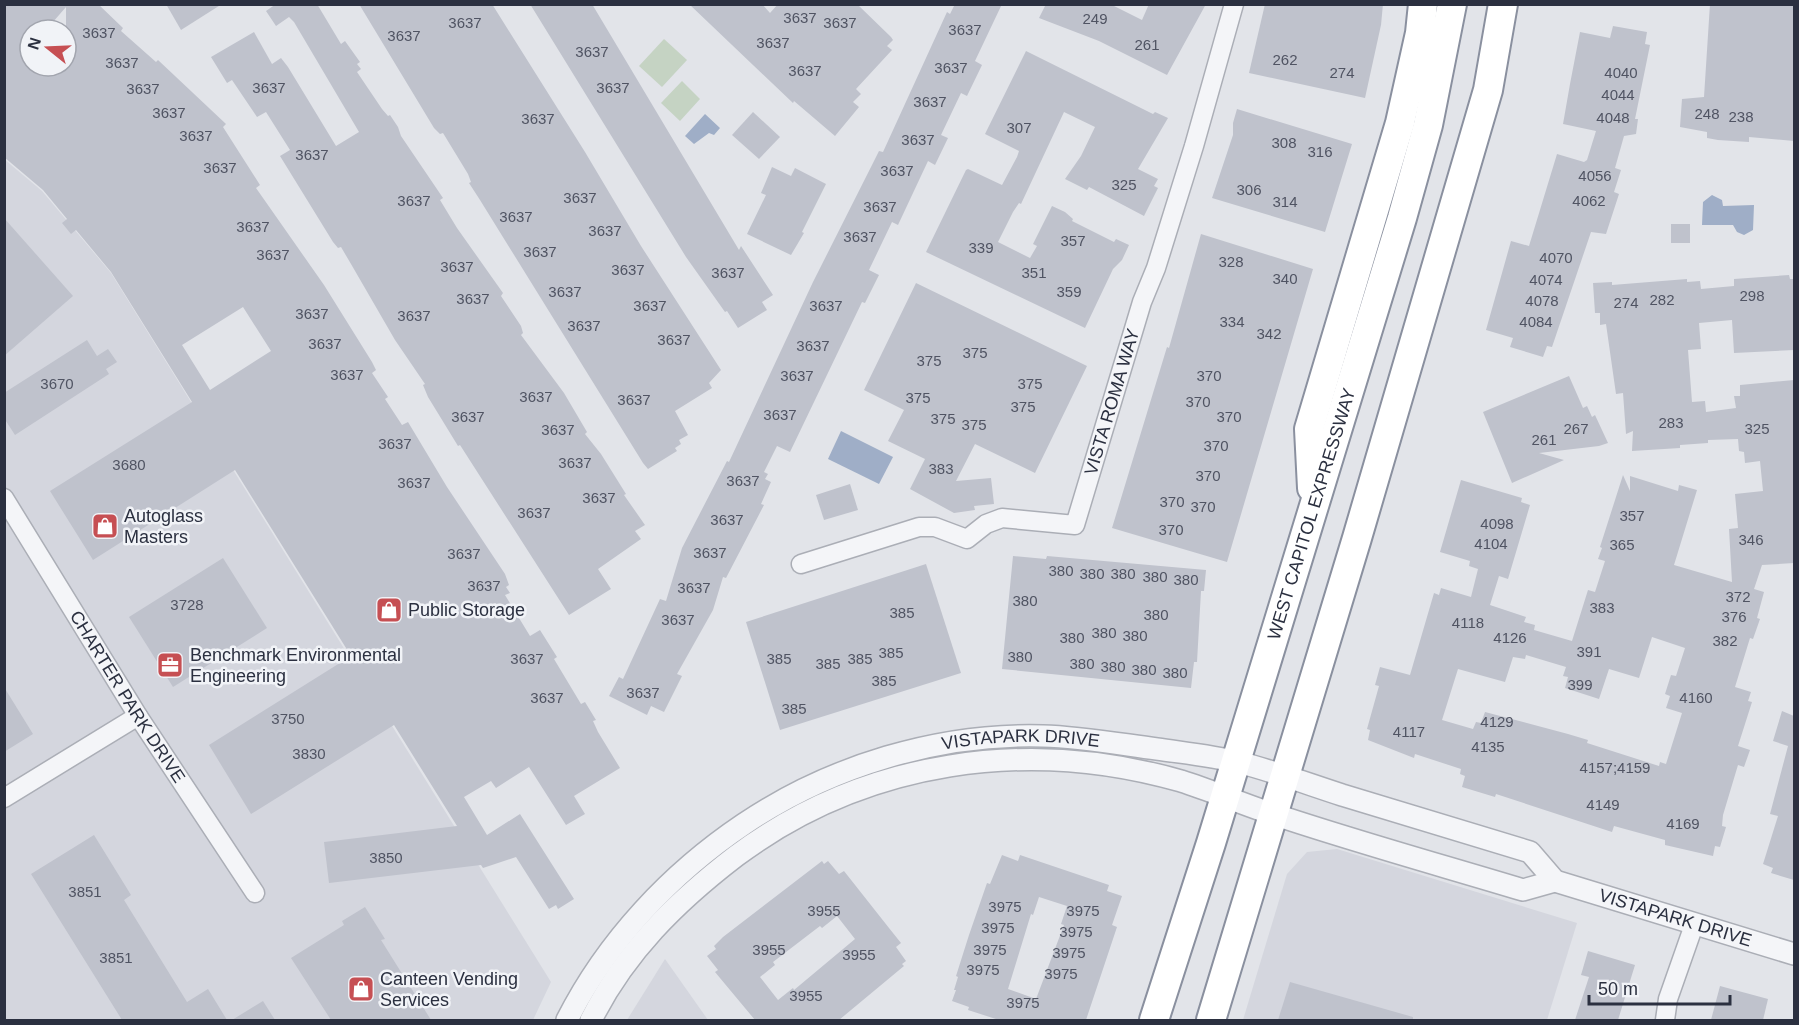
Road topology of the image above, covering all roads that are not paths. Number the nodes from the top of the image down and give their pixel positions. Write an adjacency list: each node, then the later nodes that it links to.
1 (1234, 4): 7 (street, VISTA ROMA WAY)
2 (1423, 4): 6 (highway)
3 (1452, 4): 6 (highway, WEST CAPITOL EXPRESSWAY)
4 (1503, 4): 10 (highway)
5 (4, 498): 8 (street, CHARTER PARK DRIVE)
6 (1313, 509): 9 (highway, WEST CAPITOL EXPRESSWAY)
7 (801, 564)
8 (138, 716): 12 (street); 15 (street, CHARTER PARK DRIVE)
9 (1236, 762): 10 (street, VISTAPARK DRIVE); 11 (highway, WEST CAPITOL EXPRESSWAY); 18 (street, VISTAPARK DRIVE)
10 (1284, 776): 13 (highway); 14 (street, VISTAPARK DRIVE)
11 (1225, 796): 13 (street, VISTAPARK DRIVE); 19 (street, VISTAPARK DRIVE); 20 (highway, WEST CAPITOL EXPRESSWAY)
12 (4, 798)
13 (1273, 814): 14 (street, VISTAPARK DRIVE); 21 (highway)
14 (1555, 881): 16 (street, VISTAPARK DRIVE)
15 (255, 893)
16 (1694, 925): 17 (street, VISTAPARK DRIVE); 22 (street)
17 (1794, 954)
18 (567, 1020)
19 (591, 1020)
20 (1154, 1020)
21 (1211, 1020)
22 (1665, 1020)

